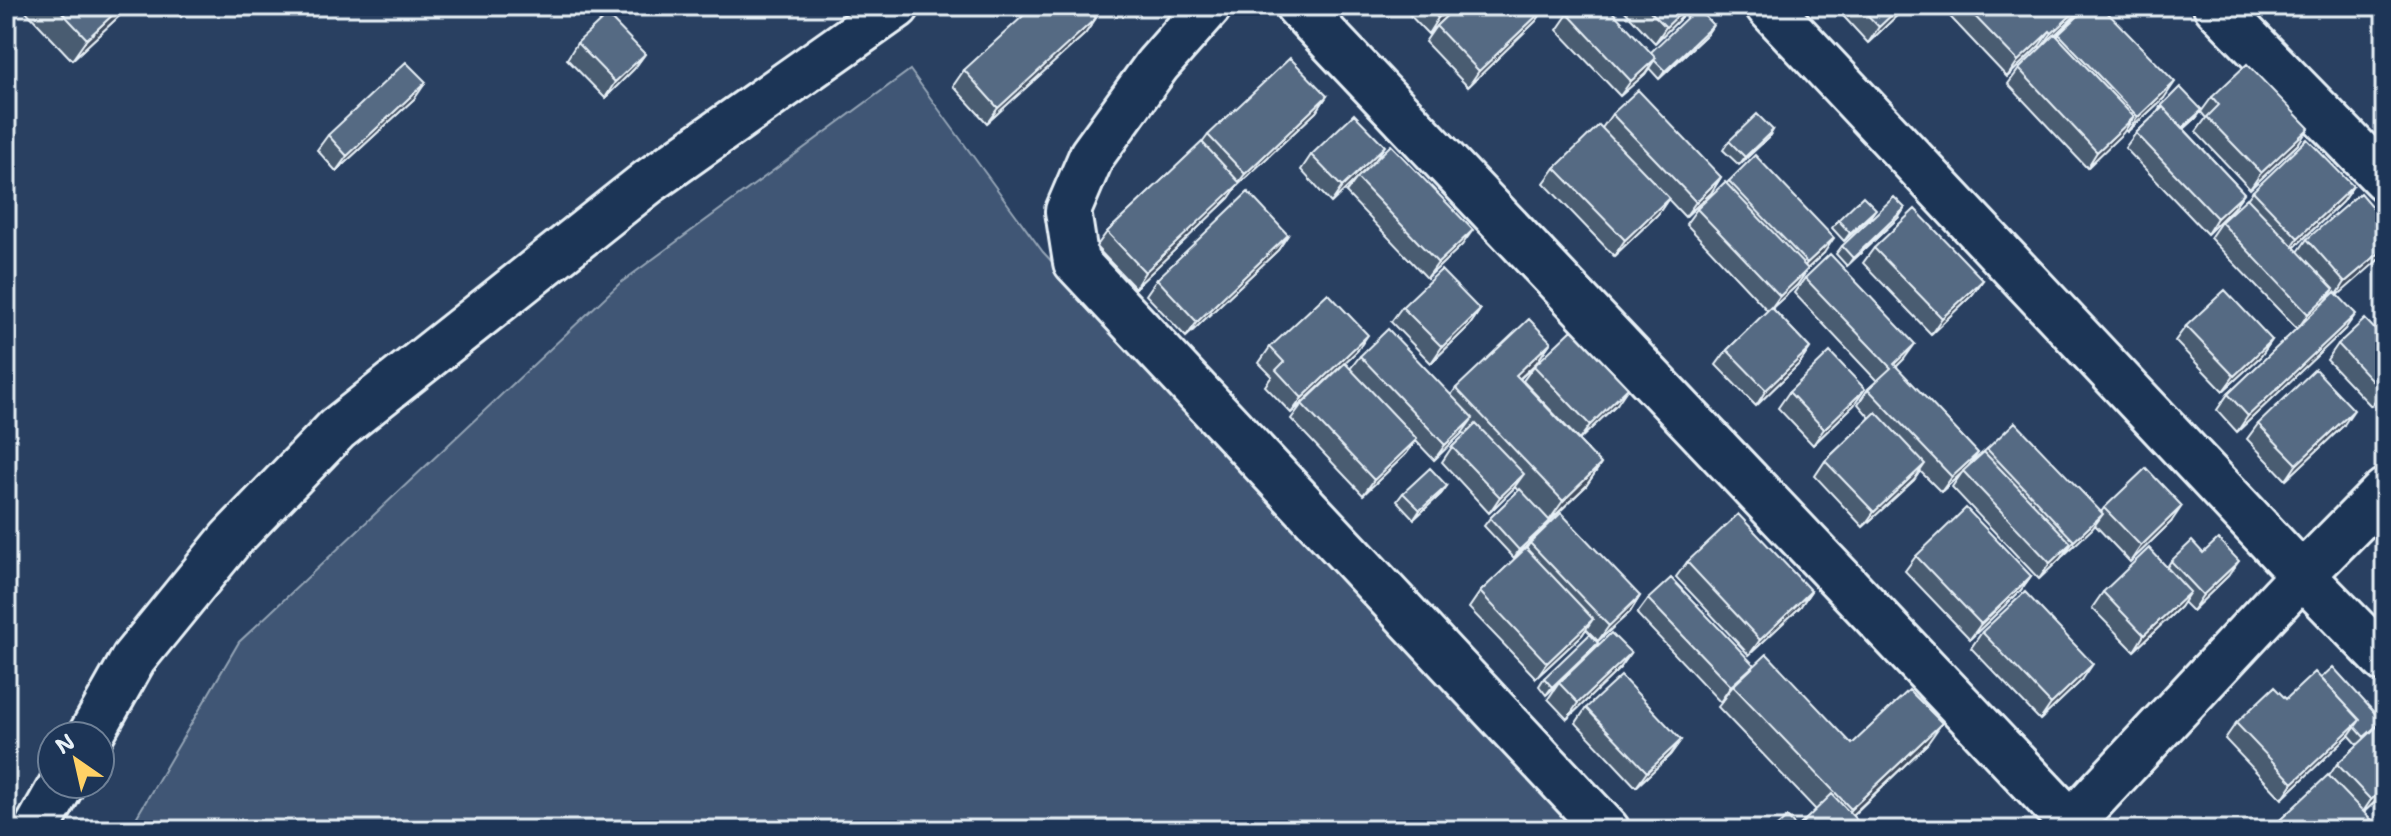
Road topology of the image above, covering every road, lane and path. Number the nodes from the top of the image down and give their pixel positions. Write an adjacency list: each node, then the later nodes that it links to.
1 (897, 6): 10 (street)
2 (1209, 6): 14 (street)
3 (1298, 6): 12 (street)
4 (1768, 6): 8 (street)
5 (2216, 6): 6 (street)
6 (2385, 179)
7 (2385, 491): 8 (street)
8 (2302, 575): 9 (street); 12 (street)
9 (2385, 660)
10 (99, 720)
11 (53, 800): 13 (street)
12 (2074, 827)
13 (36, 830)
14 (1607, 830)

